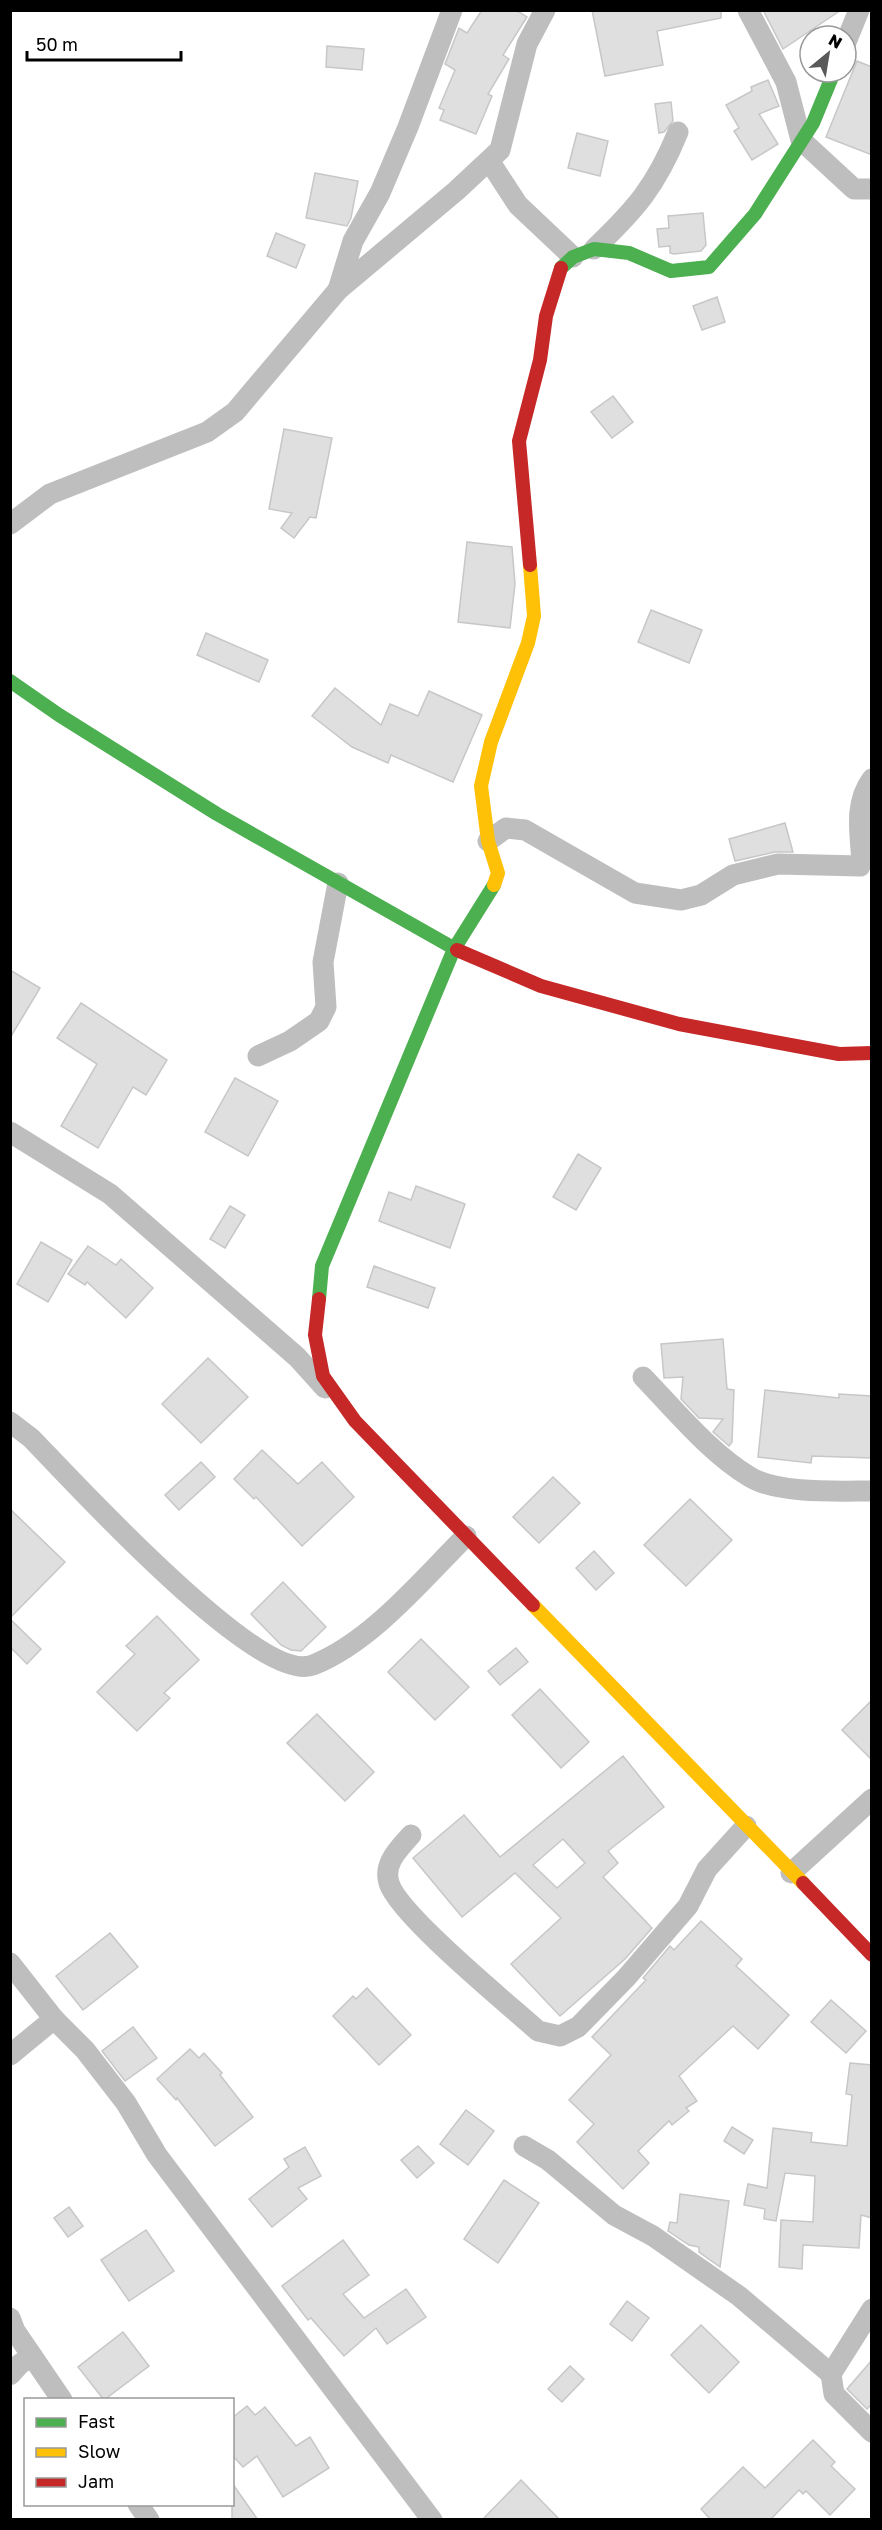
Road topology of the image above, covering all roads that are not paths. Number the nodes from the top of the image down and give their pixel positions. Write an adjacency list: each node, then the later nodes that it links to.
1 (452, 10): 13 (street)
2 (545, 10): 9 (street)
3 (748, 10): 8 (street)
4 (859, 10): 5 (street)
5 (853, 24)
6 (829, 84): 8 (street)
7 (678, 132): 11 (street)
8 (801, 140): 10 (street); 11 (street)
9 (490, 162): 12 (street); 13 (street)
10 (872, 189)
11 (594, 249): 12 (street)
12 (573, 257): 17 (street)
13 (338, 290): 14 (street)
14 (10, 524)
15 (10, 681): 18 (street)
16 (872, 779): 17 (street)
17 (488, 841): 19 (street)
18 (338, 883): 19 (street); 21 (street)
19 (453, 949): 20 (street); 24 (street)
20 (872, 1053)
21 (258, 1056)
22 (10, 1132): 24 (street)
23 (643, 1377): 26 (street)
24 (354, 1421): 27 (street)
25 (10, 1422): 27 (street)
26 (872, 1491)
27 (465, 1536): 29 (street)
28 (872, 1799): 31 (street)
29 (746, 1826): 30 (street); 31 (street)
30 (411, 1835)
31 (791, 1873): 32 (street)
32 (872, 1955)
33 (10, 1963): 34 (street)
34 (54, 2019): 35 (street); 46 (street)
35 (10, 2055)
36 (524, 2146): 40 (street)
37 (872, 2309): 40 (street)
38 (10, 2319): 39 (street)
39 (32, 2356): 41 (street); 42 (street)
40 (831, 2374): 43 (street)
41 (10, 2375)
42 (61, 2398)
43 (872, 2432)
44 (139, 2506): 45 (street)
45 (149, 2520)
46 (432, 2520)

